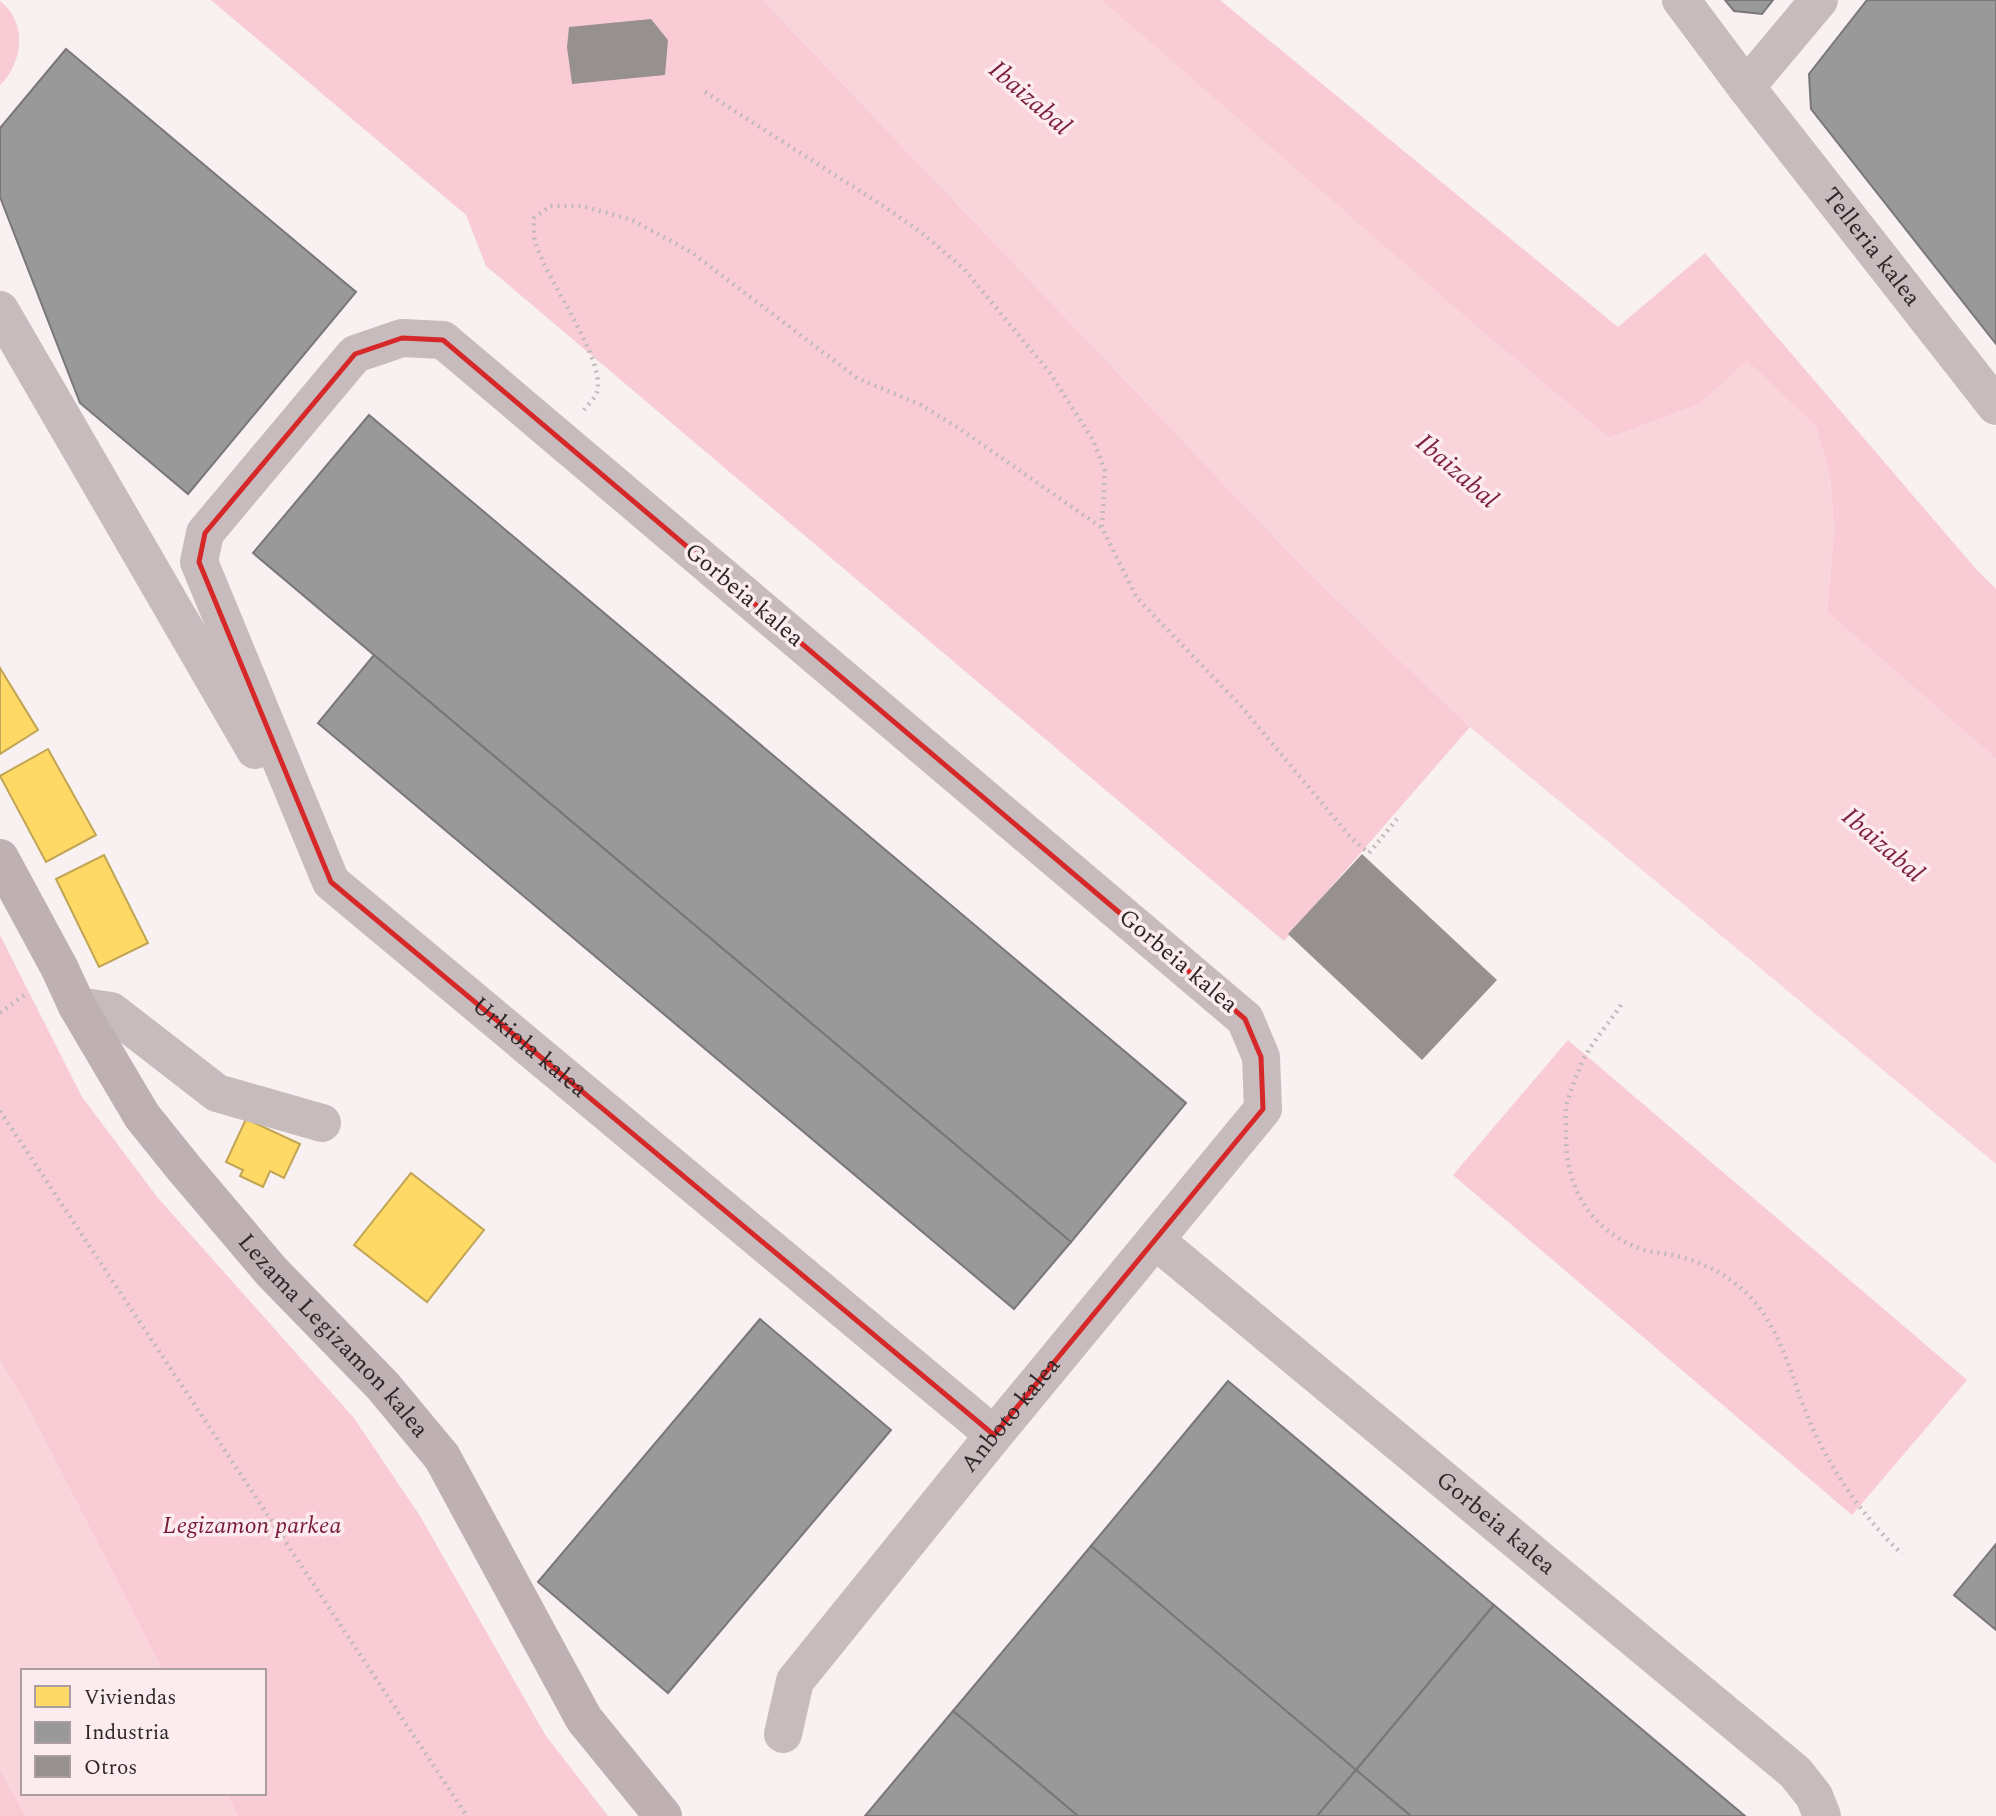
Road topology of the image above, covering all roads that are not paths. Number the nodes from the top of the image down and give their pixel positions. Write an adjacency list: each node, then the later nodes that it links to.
1 (1681, 0): 3 (street, Telleria kalea)
2 (1819, 0): 3 (street)
3 (1746, 87): 5 (street, Telleria kalea)
4 (0, 310): 8 (street)
5 (1996, 406)
6 (198, 562): 8 (street, Urkiola kalea); 10 (street, Gorbeia kalea)
7 (0, 858): 9 (street, Lezama Legizamon kalea)
8 (331, 882): 13 (street, Urkiola kalea)
9 (77, 1006): 11 (street); 15 (street, Lezama Legizamon kalea)
10 (1263, 1109): 12 (street, Anboto kalea)
11 (322, 1123)
12 (1156, 1240): 13 (street, Anboto kalea); 16 (street, Gorbeia kalea)
13 (995, 1435): 14 (street, Anboto kalea)
14 (783, 1734)
15 (663, 1816)
16 (1822, 1816)

